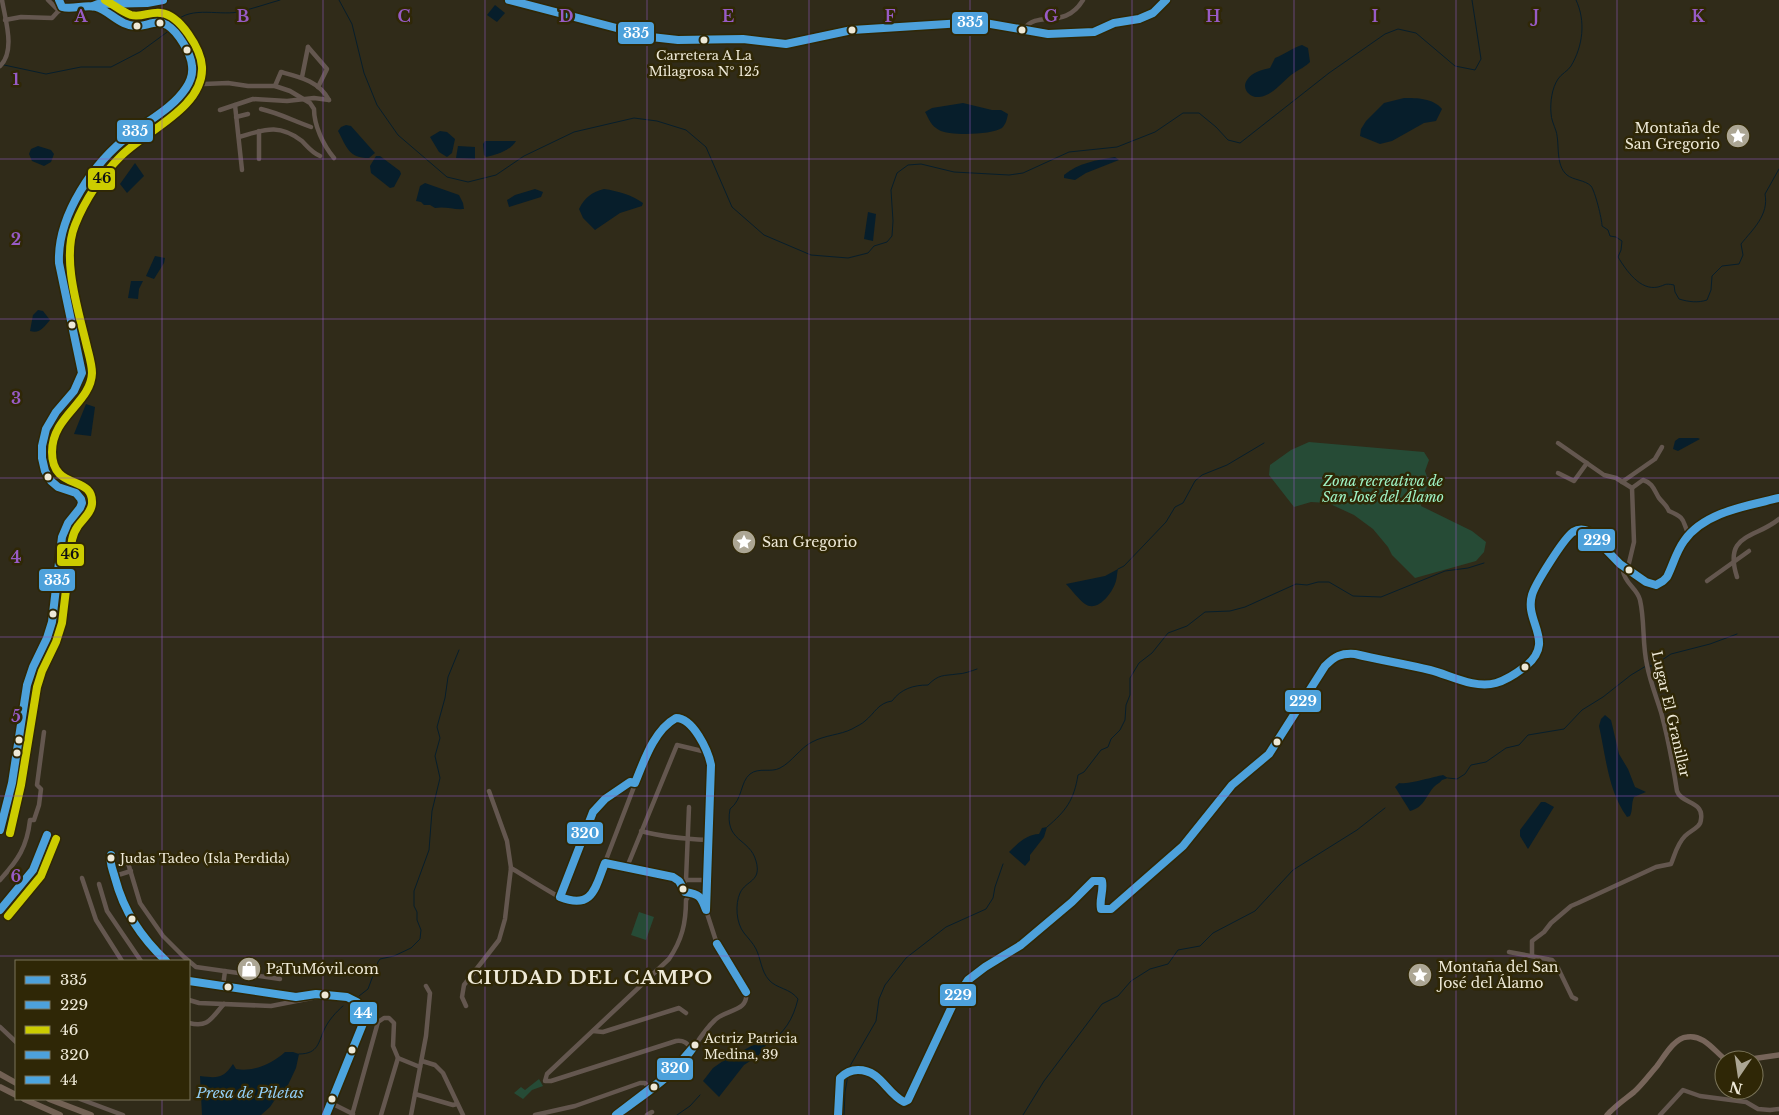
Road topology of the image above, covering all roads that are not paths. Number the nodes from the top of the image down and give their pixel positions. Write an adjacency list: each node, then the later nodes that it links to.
1 (2, 0): 11 (street)
2 (48, 0): 10 (street)
3 (59, 0): 10 (street)
4 (163, 0): 8 (street)
5 (509, 0): 12 (street)
6 (1083, 0): 12 (street)
7 (1166, 0): 12 (street)
8 (139, 2): 9 (street)
9 (93, 6): 10 (street); 15 (street)
10 (61, 9): 11 (street)
11 (5, 20): 13 (street)
12 (1024, 29)
13 (0, 66)
14 (302, 77): 16 (street); 17 (street); 17 (street)
15 (190, 80): 16 (street); 50 (street)
16 (275, 86): 18 (street)
17 (318, 87): 18 (street)
18 (303, 99): 19 (street); 28 (street)
19 (235, 105): 21 (street); 23 (street)
20 (261, 109): 24 (street)
21 (220, 110)
22 (248, 114): 23 (street)
23 (236, 117): 26 (street)
24 (311, 127)
25 (259, 131): 26 (street); 27 (street); 29 (street)
26 (239, 137): 30 (street)
27 (320, 156)
28 (334, 158)
29 (259, 159)
30 (242, 170)
31 (1558, 443): 33 (street)
32 (1662, 447): 35 (street)
33 (1587, 463): 34 (street); 35 (street)
34 (1558, 473)
35 (1622, 482): 36 (street)
36 (1632, 488): 39 (street); 42 (street)
37 (1779, 498): 39 (street)
38 (1779, 518): 41 (street)
39 (1689, 535): 42 (street)
40 (1749, 551): 41 (street)
41 (1732, 563): 43 (street); 44 (street)
42 (1625, 568): 75 (street, Lugar El Granillar); 127 (street)
43 (1737, 577)
44 (1707, 581)
45 (44, 732): 64 (street)
46 (706, 750): 47 (street); 51 (street); 54 (street)
47 (635, 783): 56 (street); 70 (street)
48 (489, 791): 59 (street)
49 (689, 807): 53 (street)
50 (0, 830)
51 (641, 830): 53 (street); 58 (street)
52 (46, 836): 72 (street)
53 (689, 840): 54 (street); 65 (street)
54 (708, 840): 67 (street)
55 (111, 855): 61 (street)
56 (605, 863): 58 (street); 70 (street)
57 (128, 864): 60 (street)
58 (627, 867): 62 (street)
59 (511, 868): 70 (street); 90 (street)
60 (131, 871): 61 (street); 76 (street)
61 (115, 876): 79 (street)
62 (673, 876): 65 (street); 68 (street)
63 (82, 878): 77 (street)
64 (0, 880)
65 (686, 881): 67 (street); 68 (street)
66 (99, 884): 78 (street)
67 (706, 886): 69 (street); 73 (street)
68 (684, 889): 69 (street); 71 (street)
69 (697, 894): 71 (street); 73 (street)
70 (560, 897)
71 (686, 906): 94 (street)
72 (0, 910)
73 (706, 911): 96 (street)
74 (1509, 952): 75 (street)
75 (1532, 956): 87 (street)
76 (182, 959)
77 (121, 960)
78 (140, 960)
79 (165, 960)
80 (190, 964): 81 (street)
81 (225, 971): 82 (street); 84 (street)
82 (280, 979)
83 (190, 981): 84 (street)
84 (223, 986): 86 (street)
85 (426, 986): 101 (street)
86 (326, 995): 89 (street); 112 (street)
87 (1576, 999)
88 (190, 1000): 89 (street)
89 (224, 1004): 92 (street)
90 (466, 1006)
91 (686, 1013): 94 (street)
92 (190, 1023)
93 (0, 1027): 95 (street)
94 (593, 1031): 96 (street)
95 (15, 1041)
96 (692, 1049): 106 (street)
97 (1717, 1050): 128 (main road)
98 (1779, 1055): 99 (main road)
99 (1764, 1057)
100 (398, 1058): 102 (street); 116 (street); 121 (street)
101 (422, 1061): 102 (street); 113 (street)
102 (420, 1067): 108 (street)
103 (0, 1074): 104 (highway)
104 (15, 1082)
105 (0, 1087): 107 (highway)
106 (650, 1089): 124 (street); 125 (street)
107 (15, 1094)
108 (415, 1094): 113 (street); 122 (street)
109 (26, 1100): 117 (highway)
110 (52, 1100): 118 (highway)
111 (83, 1100): 119 (street)
112 (331, 1104): 116 (street); 120 (street)
113 (457, 1104): 123 (street)
114 (1779, 1108): 129 (street)
115 (652, 1112): 126 (street)
116 (352, 1114)
117 (60, 1115)
118 (91, 1115)
119 (123, 1115)
120 (326, 1115)
121 (381, 1115)
122 (410, 1115)
123 (463, 1115)
124 (535, 1115)
125 (616, 1115)
126 (647, 1115)
127 (838, 1115)
128 (1606, 1115)
129 (1660, 1115)

